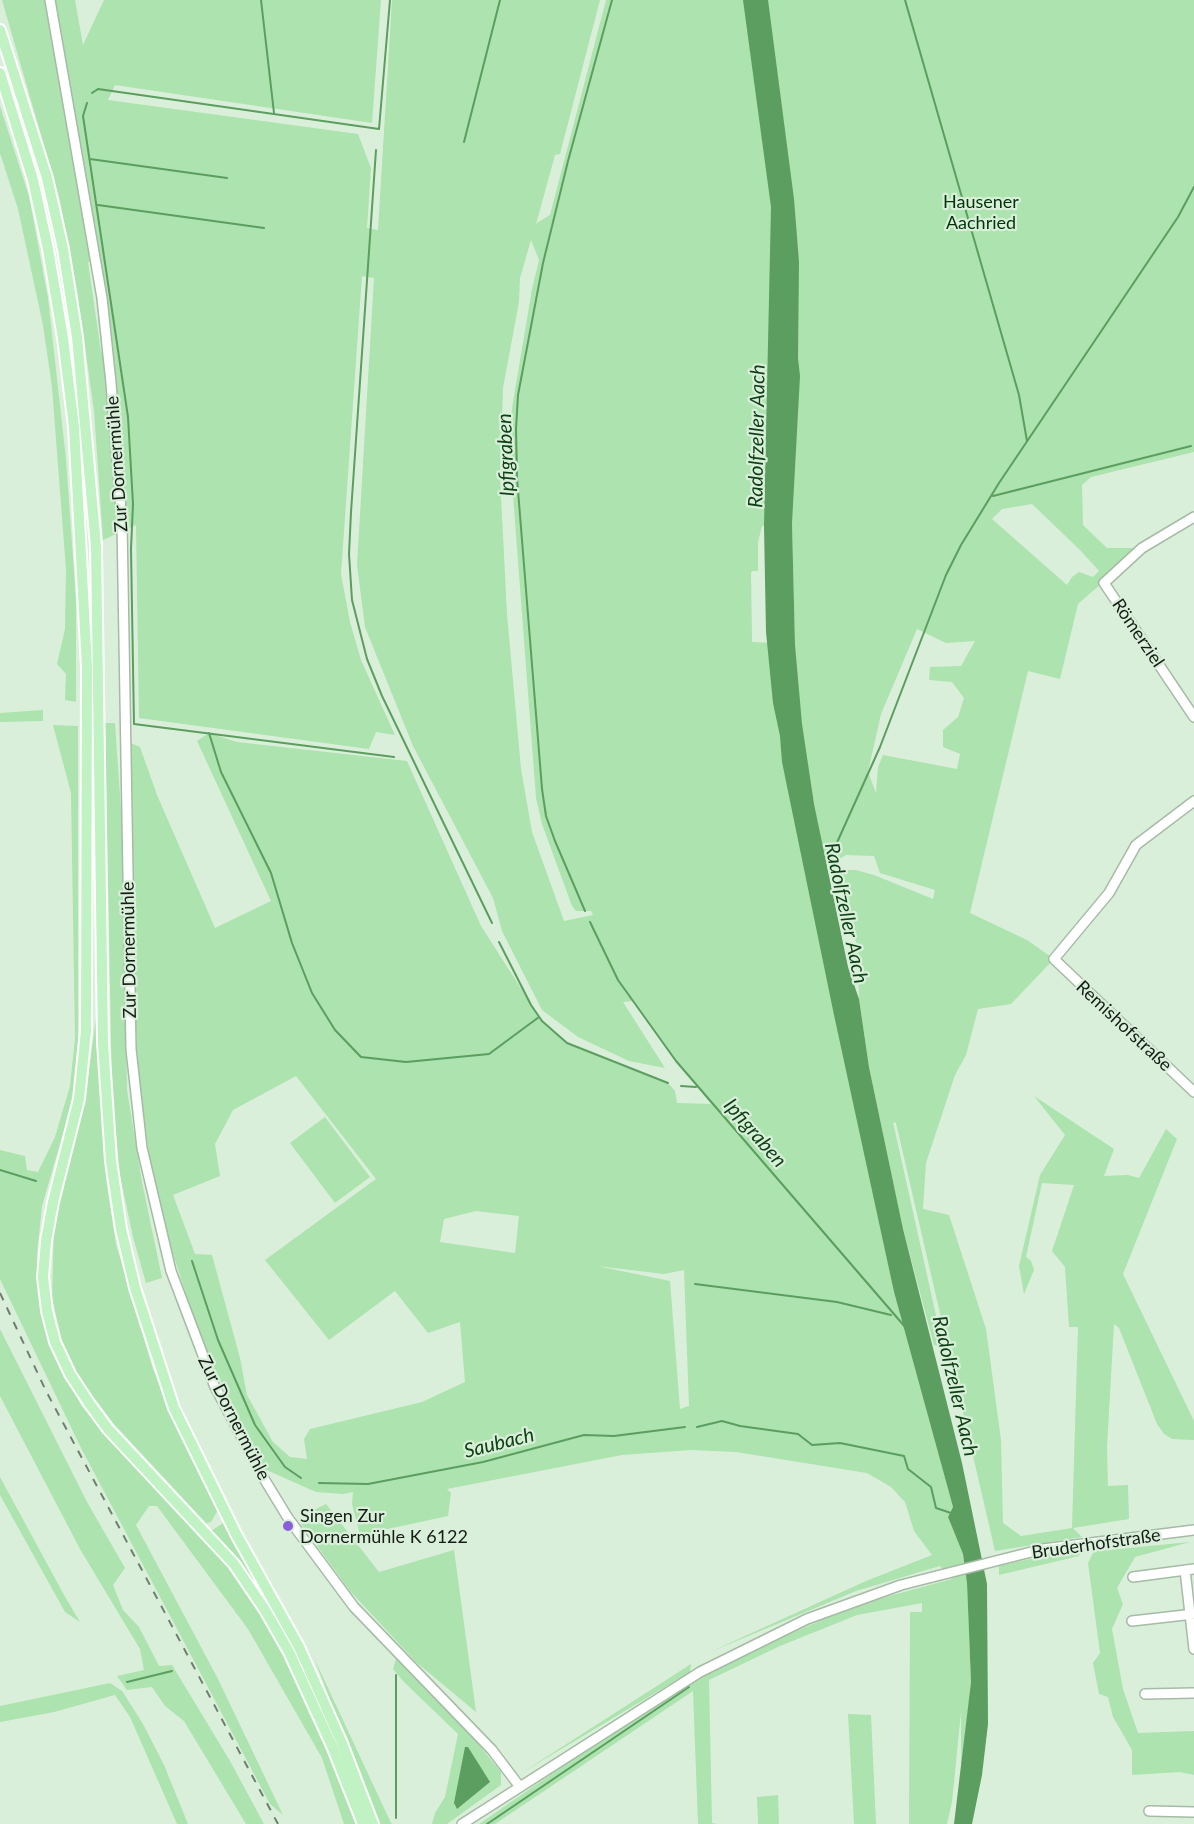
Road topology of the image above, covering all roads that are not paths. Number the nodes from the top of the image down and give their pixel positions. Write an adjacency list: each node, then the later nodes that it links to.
1 (50, 0): 16 (street, Zur Dornermühle)
2 (0, 30): 20 (main road)
3 (0, 73): 19 (main road)
4 (1194, 517): 5 (street, Römerziel)
5 (1194, 717)
6 (1194, 801): 7 (street, Remishofstraße)
7 (1194, 1092)
8 (1194, 1530): 16 (street, Bruderhofstraße)
9 (1190, 1569): 10 (street); 11 (street)
10 (1133, 1577)
11 (1192, 1614): 12 (street); 13 (street)
12 (1132, 1621)
13 (1194, 1649)
14 (1194, 1693): 15 (street)
15 (1145, 1694)
16 (520, 1787): 21 (street, Bruderhofstraße)
17 (1149, 1811): 18 (street)
18 (1194, 1812)
19 (363, 1824)
20 (373, 1824)
21 (462, 1824)

